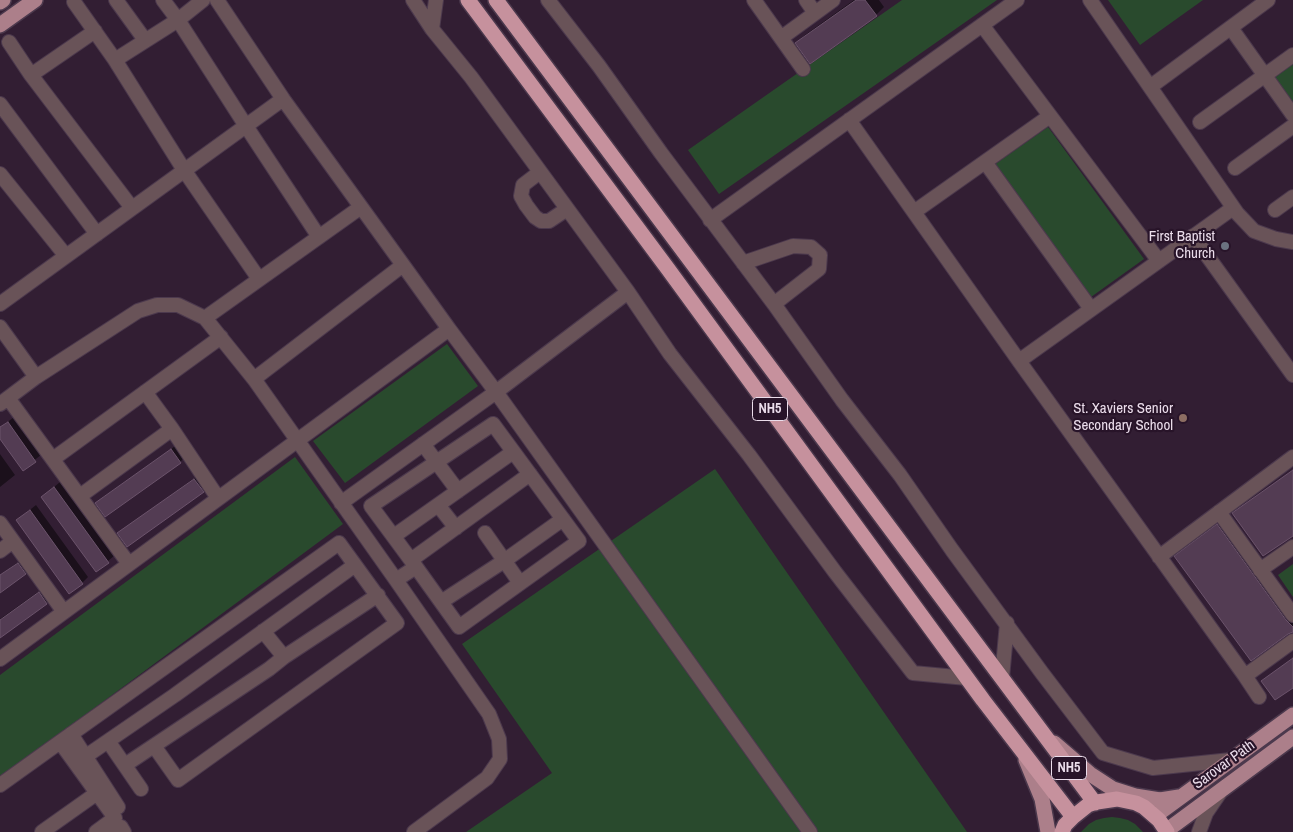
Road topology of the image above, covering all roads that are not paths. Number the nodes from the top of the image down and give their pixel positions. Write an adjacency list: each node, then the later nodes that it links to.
1 (34, 0): 20 (main road)
2 (116, 0): 26 (street)
3 (163, 0): 19 (street)
4 (204, 0): 19 (street)
5 (217, 0): 34 (street)
6 (412, 0): 23 (street)
7 (436, 0): 23 (street)
8 (468, 0): 121 (highway, NH5)
9 (496, 0): 122 (highway, NH5)
10 (548, 0): 54 (street)
11 (754, 0): 25 (street)
12 (806, 0): 18 (street)
13 (834, 0): 18 (street)
14 (1017, 0): 21 (street)
15 (1090, 0): 33 (street)
16 (1268, 0): 22 (street)
17 (74, 2): 24 (street)
18 (816, 13): 25 (street)
19 (178, 20): 26 (street); 40 (street)
20 (0, 25)
21 (982, 25): 37 (street); 38 (street)
22 (1231, 28): 32 (street); 33 (street)
23 (432, 29): 45 (street)
24 (95, 31): 29 (street); 31 (street)
25 (781, 38): 30 (street)
26 (145, 40): 29 (street)
27 (9, 42): 31 (street)
28 (1293, 55): 32 (street)
29 (115, 60): 44 (street)
30 (803, 69)
31 (31, 74): 49 (street)
32 (1265, 75): 36 (street); 39 (street)
33 (1150, 87): 50 (street)
34 (283, 99): 40 (street); 48 (street)
35 (0, 104): 55 (street)
36 (1293, 115)
37 (1050, 116): 42 (street); 60 (street)
38 (850, 120): 53 (street); 54 (street)
39 (1200, 122)
40 (246, 126): 44 (street); 57 (street)
41 (1293, 126): 43 (street)
42 (985, 162): 53 (street); 67 (street)
43 (1235, 168)
44 (184, 170): 49 (street); 63 (street)
45 (540, 172): 51 (street); 51 (street)
46 (2, 182): 59 (street)
47 (1293, 197): 52 (street)
48 (361, 207): 57 (street); 62 (street)
49 (132, 208): 55 (street)
50 (1233, 208): 56 (street); 58 (street)
51 (567, 209): 64 (street)
52 (1276, 210)
53 (914, 212): 74 (street)
54 (710, 220): 61 (street)
55 (97, 234): 59 (street)
56 (1194, 236): 60 (street); 73 (street)
57 (319, 237): 63 (street)
58 (1293, 242)
59 (66, 256): 65 (street)
60 (1159, 261): 67 (street)
61 (743, 263): 66 (street); 66 (street)
62 (404, 264): 70 (street); 77 (street)
63 (259, 279): 68 (street)
64 (628, 292): 79 (street); 121 (street)
65 (0, 304)
66 (774, 304): 115 (street)
67 (1091, 309): 74 (street)
68 (206, 318): 71 (street); 76 (street)
69 (0, 327): 76 (street)
70 (449, 329): 79 (street); 82 (street)
71 (221, 337): 77 (street); 78 (street)
72 (1293, 350): 73 (street)
73 (1281, 359): 75 (street)
74 (1019, 361): 103 (street)
75 (1293, 375)
76 (36, 377): 80 (street)
77 (254, 379): 82 (street)
78 (145, 392): 81 (street); 86 (street)
79 (496, 392): 83 (street); 149 (street)
80 (4, 401): 86 (street)
81 (172, 429): 90 (street); 91 (street)
82 (297, 441): 91 (street); 92 (street)
83 (423, 444): 87 (street); 92 (street)
84 (514, 452): 87 (street); 88 (street); 89 (street)
85 (1293, 457): 94 (street)
86 (53, 459): 90 (street)
87 (436, 462): 89 (street); 99 (street)
88 (530, 474): 95 (street); 97 (street)
89 (458, 491): 93 (street)
90 (80, 496): 105 (street)
91 (218, 498): 105 (street)
92 (341, 503): 109 (street)
93 (438, 505): 97 (street); 99 (street)
94 (1219, 512): 103 (street); 108 (street)
95 (563, 519): 104 (street); 110 (street)
96 (0, 523): 100 (street)
97 (456, 528): 106 (street)
98 (484, 534): 104 (street)
99 (394, 536): 106 (street)
100 (13, 541): 102 (street); 113 (street)
101 (1293, 547): 108 (street)
102 (0, 551)
103 (1159, 557): 120 (street)
104 (504, 561): 110 (street); 112 (street)
105 (128, 564): 113 (street)
106 (413, 564): 109 (street); 112 (street)
107 (355, 565): 111 (street); 116 (street); 127 (street)
108 (1260, 570): 114 (street)
109 (393, 576): 111 (street); 148 (street)
110 (520, 583): 112 (street)
111 (374, 590): 118 (street); 129 (street)
112 (441, 602)
113 (64, 612): 119 (street)
114 (1293, 615)
115 (1006, 623): 122 (street); 132 (street)
116 (263, 631): 118 (street); 128 (street)
117 (1293, 641): 120 (street)
118 (284, 657): 129 (street)
119 (0, 659)
120 (1245, 676): 123 (street)
121 (967, 678): 130 (highway, NH5)
122 (1002, 678): 125 (highway, NH5)
123 (1259, 697)
124 (1293, 715): 132 (main road, Sarovar Path)
125 (1044, 734): 138 (main road); 139 (highway, NH5)
126 (1293, 737): 135 (main road, Sarovar Path)
127 (66, 738): 131 (street); 134 (street)
128 (108, 741): 131 (street); 133 (street)
129 (154, 746): 133 (street)
130 (1022, 750): 142 (highway, NH5); 150 (main road)
131 (81, 760): 137 (street); 140 (street)
132 (1231, 760): 138 (main road, Sarovar Path)
133 (125, 765): 136 (street)
134 (0, 785)
135 (1226, 786): 143 (main road, Sarovar Path); 152 (street)
136 (141, 789)
137 (97, 793): 144 (street); 145 (street)
138 (1180, 797): 141 (main road, Sarovar Path)
139 (1095, 803): 141 (highway); 142 (highway)
140 (121, 813)
141 (1155, 816): 143 (highway)
142 (1073, 817): 151 (highway)
143 (1167, 831)
144 (42, 832)
145 (96, 832)
146 (114, 832): 147 (street)
147 (124, 832)
148 (414, 832)
149 (810, 832)
150 (1048, 832)
151 (1062, 832)
152 (1199, 832)

